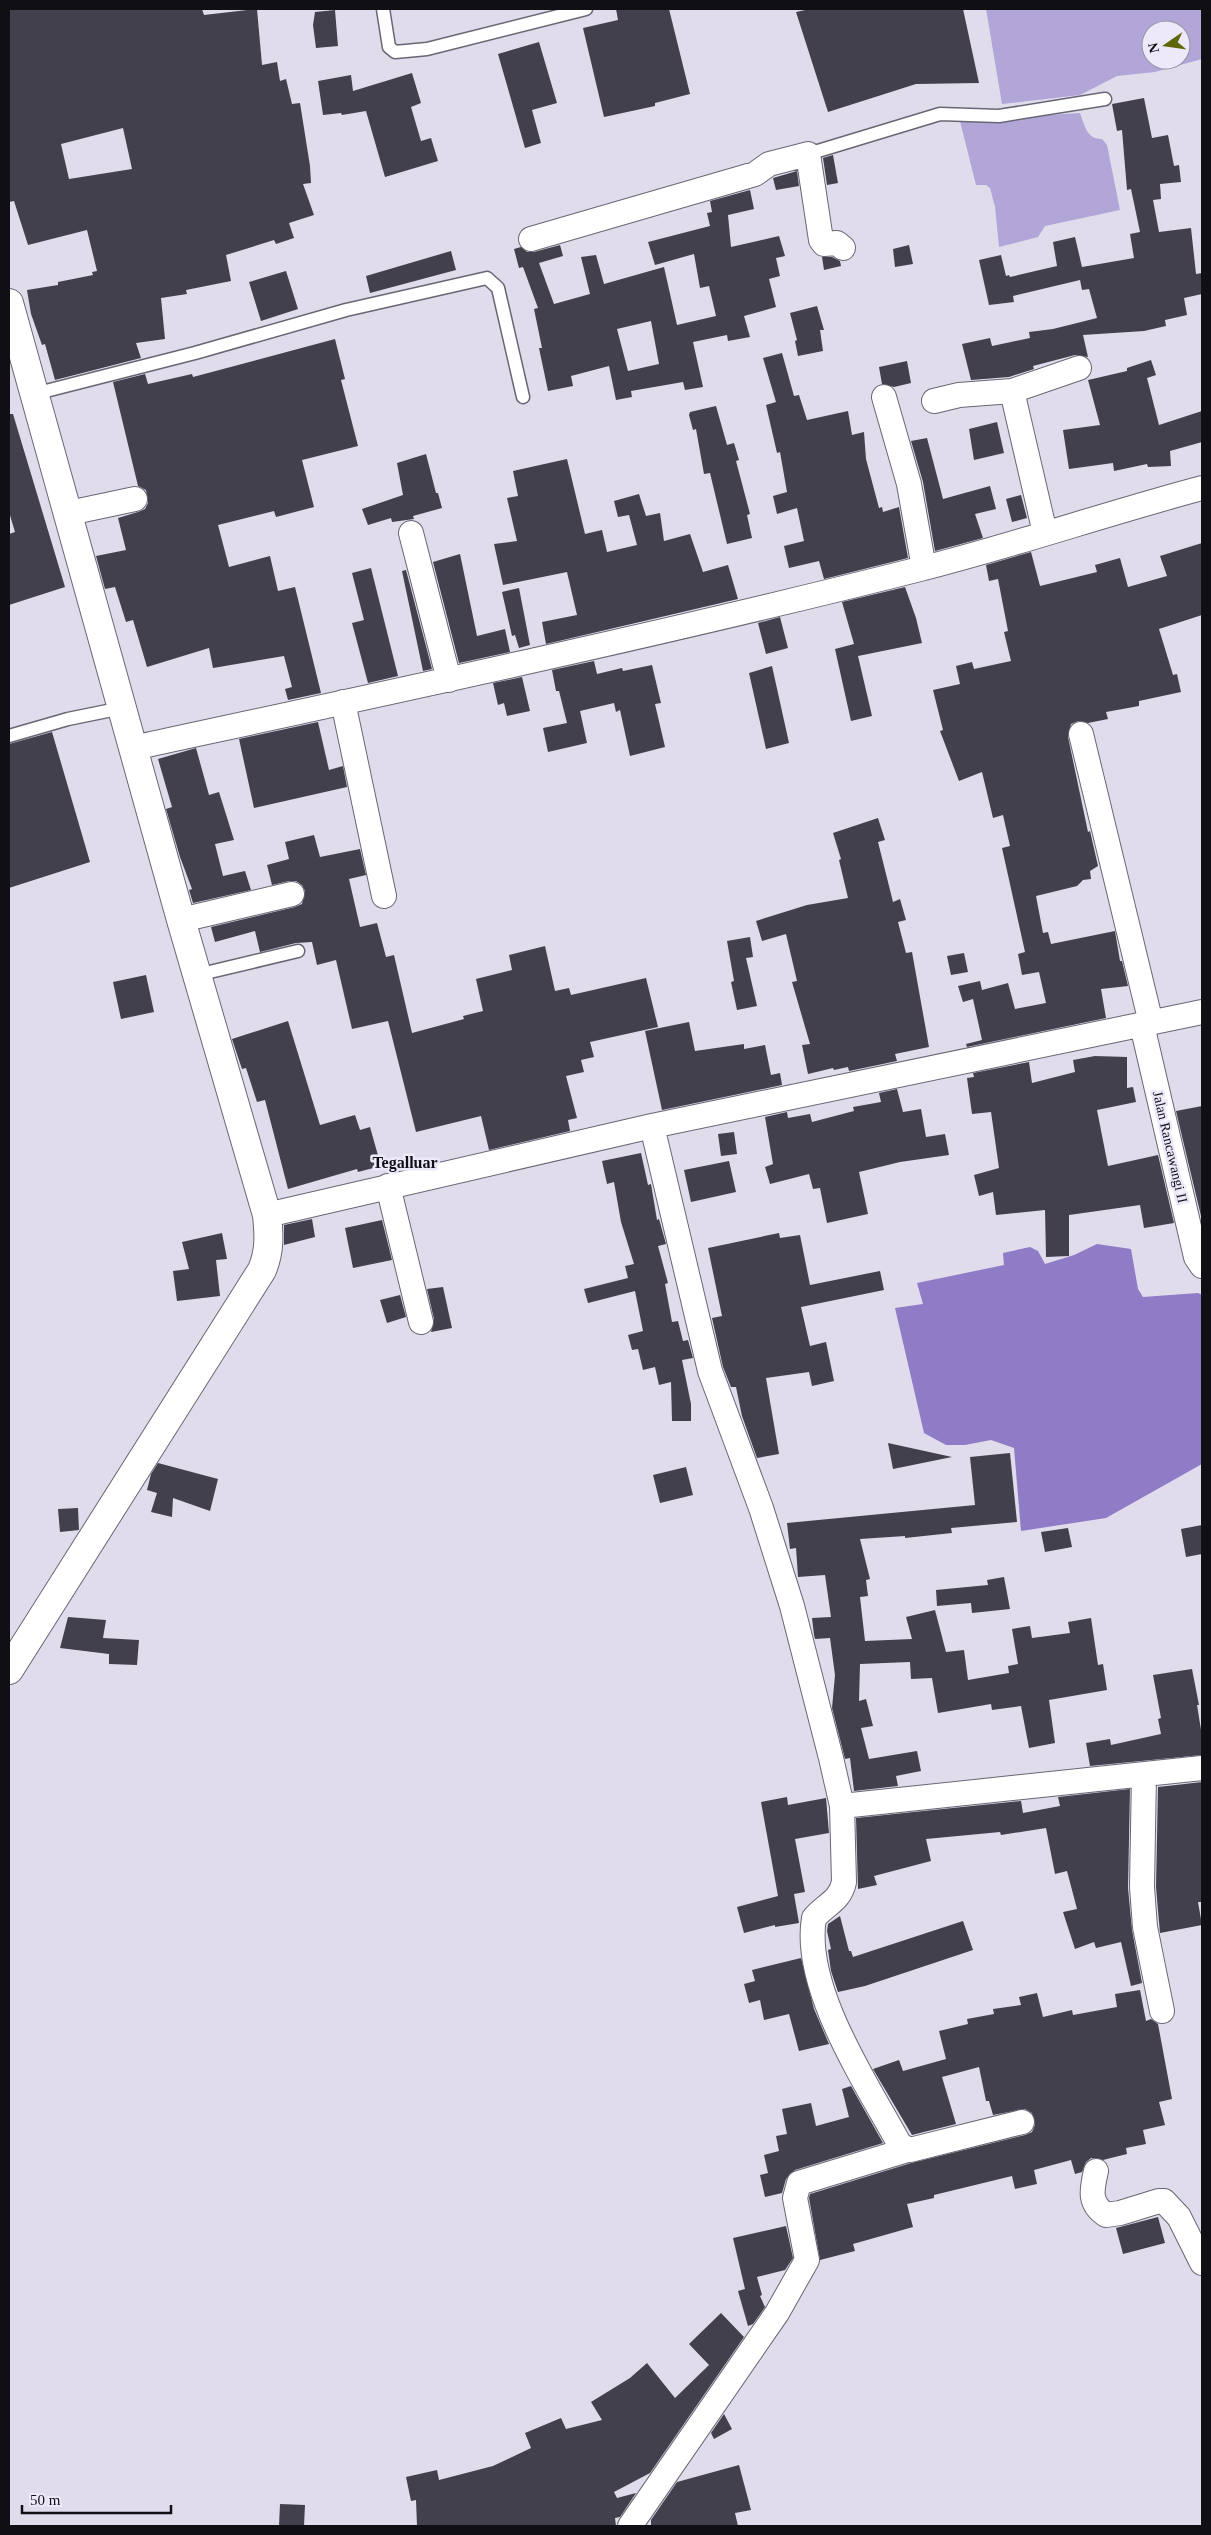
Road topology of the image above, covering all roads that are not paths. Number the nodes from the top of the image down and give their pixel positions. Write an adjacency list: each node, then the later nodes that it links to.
1 (384, 9): 2 (lane)
2 (586, 9)
3 (1105, 99): 4 (lane)
4 (808, 154): 5 (street); 6 (street)
5 (532, 239)
6 (842, 248)
7 (9, 303): 10 (main road)
8 (1079, 368): 9 (street)
9 (1012, 390): 13 (street); 18 (street)
10 (34, 394): 11 (lane); 16 (main road)
11 (522, 397)
12 (884, 397): 19 (street)
13 (934, 401)
14 (1202, 488): 18 (street)
15 (136, 499): 16 (street)
16 (68, 513): 22 (main road)
17 (411, 533): 20 (street)
18 (1045, 533): 19 (street)
19 (924, 568): 20 (street)
20 (448, 680): 21 (street)
21 (343, 702): 25 (street); 27 (street)
22 (122, 708): 24 (lane); 25 (main road)
23 (1081, 734): 32 (street, Jalan Rancawangi II)
24 (9, 736)
25 (133, 748): 28 (main road)
26 (292, 894): 28 (street)
27 (384, 896)
28 (181, 920): 30 (main road)
29 (298, 951): 30 (lane)
30 (197, 975): 35 (main road)
31 (1202, 1012): 32 (street)
32 (1147, 1024): 33 (street); 36 (street, Jalan Rancawangi II)
33 (652, 1126): 34 (street); 41 (street)
34 (388, 1186): 35 (street); 37 (street)
35 (267, 1214): 38 (main road)
36 (1202, 1266)
37 (421, 1322)
38 (9, 1670)
39 (1202, 1768): 40 (street)
40 (1144, 1775): 41 (street); 42 (street)
41 (842, 1806): 44 (street)
42 (1162, 2011)
43 (1022, 2122): 44 (street)
44 (907, 2150): 47 (street)
45 (1096, 2171): 46 (street)
46 (1202, 2263)
47 (630, 2526)

